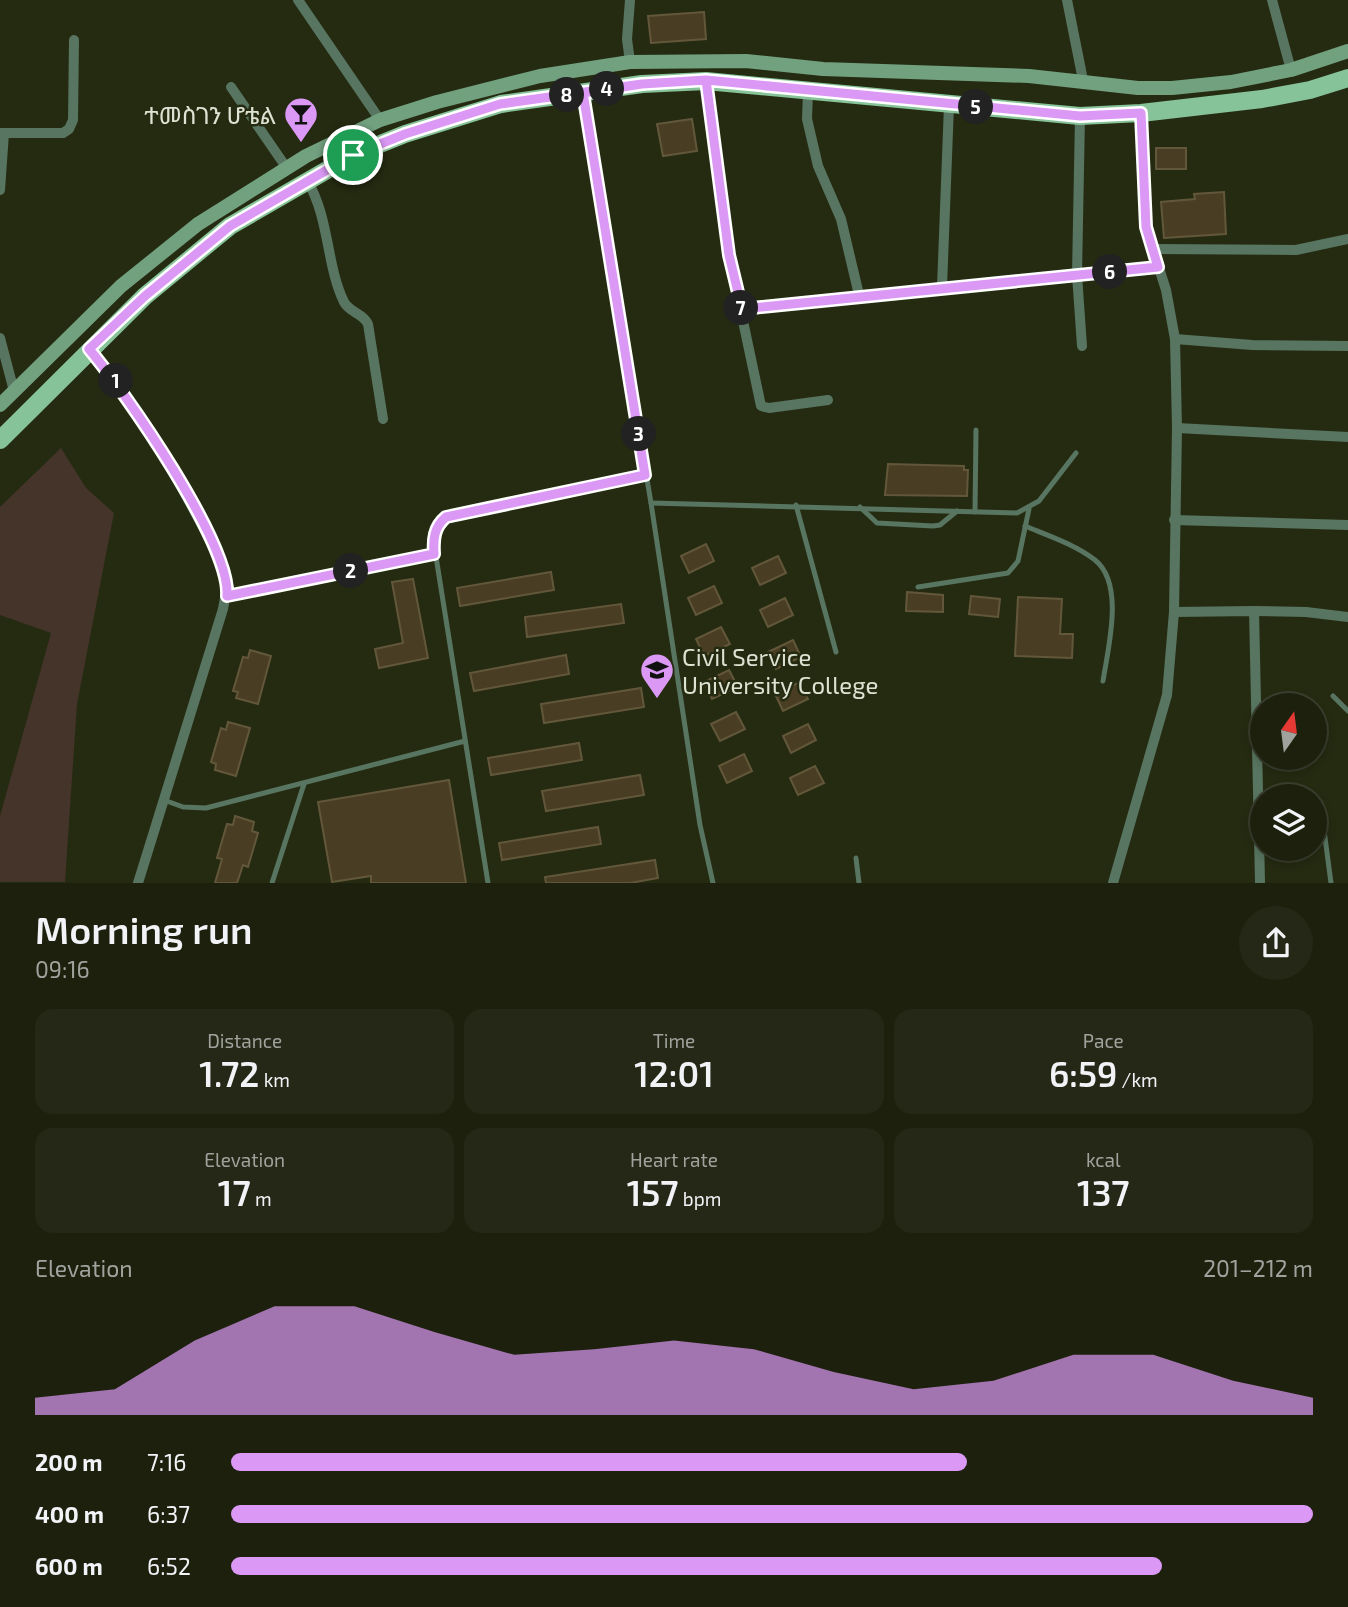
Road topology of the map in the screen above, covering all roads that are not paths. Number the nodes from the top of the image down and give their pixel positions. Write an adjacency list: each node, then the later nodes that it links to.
1 (298, 0): 18 (street)
2 (630, 0): 7 (street)
3 (1066, 0): 11 (street)
4 (1272, 0): 8 (street)
5 (74, 40): 19 (street)
6 (1348, 51): 8 (street)
7 (630, 62): 11 (street); 18 (street)
8 (1290, 69): 11 (street)
9 (1348, 78): 16 (main road)
10 (706, 80): 13 (main road); 14 (main road); 31 (street)
11 (1083, 80)
12 (231, 87): 22 (street)
13 (808, 92): 15 (main road); 30 (street)
14 (583, 93): 21 (main road); 46 (lane)
15 (949, 105): 17 (main road); 29 (street)
16 (1141, 113): 17 (main road); 26 (street)
17 (1080, 116): 28 (street)
18 (380, 120): 20 (street)
19 (2, 133): 24 (street)
20 (343, 138): 21 (main road); 22 (street)
21 (353, 155): 23 (main road)
22 (285, 167): 37 (street)
23 (307, 180): 36 (main road); 40 (street)
24 (0, 190)
25 (1348, 239): 26 (street)
26 (1154, 250): 27 (street)
27 (1158, 267): 28 (street); 33 (street)
28 (1077, 275): 29 (street); 34 (street)
29 (942, 287): 30 (street)
30 (860, 299): 31 (street)
31 (742, 309): 38 (street)
32 (0, 338): 37 (street)
33 (1175, 339): 35 (street); 41 (street)
34 (1082, 345)
35 (1348, 346)
36 (89, 349): 44 (main road); 58 (street)
37 (14, 391): 39 (street)
38 (828, 400)
39 (0, 404)
40 (383, 419)
41 (1177, 428): 43 (street); 53 (street)
42 (976, 430): 52 (lane)
43 (1348, 437)
44 (0, 440)
45 (1076, 453): 50 (lane)
46 (645, 475): 47 (lane); 56 (lane)
47 (652, 503): 48 (lane); 75 (lane)
48 (796, 506): 49 (lane); 62 (lane)
49 (860, 507): 51 (lane); 51 (lane)
50 (1029, 509): 52 (lane); 55 (lane)
51 (957, 511): 52 (lane)
52 (975, 512)
53 (1174, 520): 54 (street); 60 (street)
54 (1348, 525)
55 (1025, 526): 57 (lane); 63 (lane)
56 (434, 554): 58 (lane); 66 (lane)
57 (918, 587)
58 (227, 596): 68 (street)
59 (1254, 611): 60 (street); 61 (street); 71 (street)
60 (1174, 612): 77 (street)
61 (1348, 617)
62 (836, 652)
63 (1102, 681)
64 (1333, 696): 65 (lane)
65 (1348, 711)
66 (465, 741): 67 (lane); 74 (lane)
67 (304, 784): 68 (lane); 73 (lane)
68 (164, 800): 72 (street)
69 (1327, 853): 78 (lane)
70 (856, 858): 76 (lane)
71 (1260, 882)
72 (138, 883)
73 (272, 883)
74 (488, 883)
75 (713, 883)
76 (859, 883)
77 (1113, 883)
78 (1331, 883)

